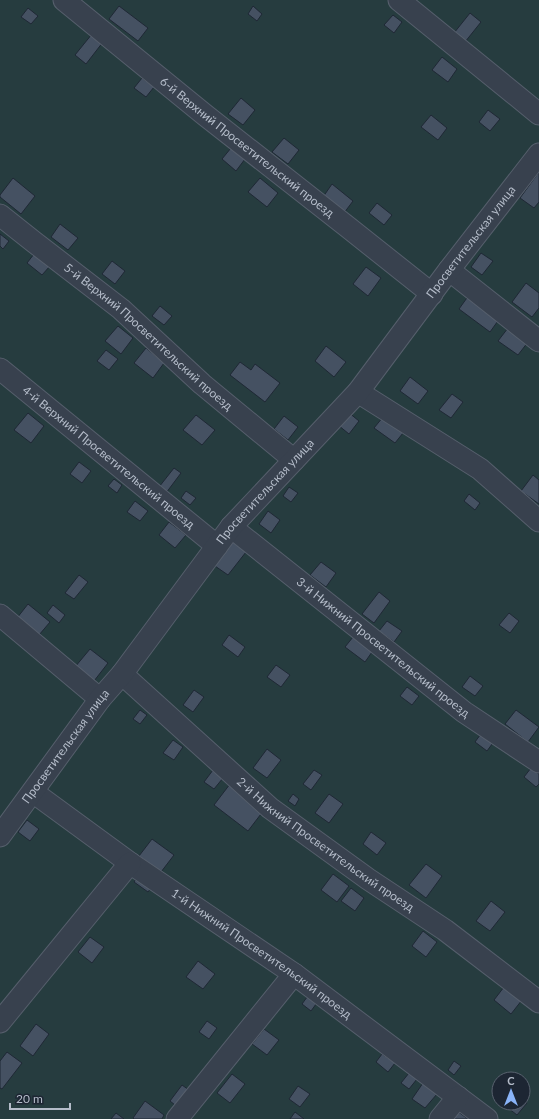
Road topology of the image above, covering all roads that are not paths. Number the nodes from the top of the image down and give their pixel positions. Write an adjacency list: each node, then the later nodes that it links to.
1 (64, 0): 7 (lane, 6-й Верхний Просветительский проезд)
2 (399, 0): 3 (lane)
3 (539, 114)
4 (539, 154): 6 (lane, Просветительская улица)
5 (0, 215): 11 (lane, 5-й Верхний Просветительский проезд)
6 (449, 270): 7 (lane, Просветительская улица); 8 (lane)
7 (432, 294): 10 (lane, Просветительская улица)
8 (539, 341)
9 (0, 368): 14 (lane, 4-й Верхний Просветительский проезд)
10 (358, 392): 11 (lane, Просветительская улица); 12 (lane)
11 (294, 460): 13 (lane, Просветительская улица)
12 (539, 521)
13 (231, 527): 14 (lane, Просветительская улица); 18 (lane, 3-й Нижний Просветительский проезд)
14 (217, 546): 16 (lane, Просветительская улица)
15 (0, 615): 17 (lane)
16 (122, 674): 17 (lane, Просветительская улица); 23 (lane, 2-й Нижний Просветительский проезд)
17 (100, 699): 19 (lane, Просветительская улица)
18 (539, 762)
19 (33, 792): 20 (lane, Просветительская улица); 21 (lane, 1-й Нижний Просветительский проезд)
20 (0, 836)
21 (130, 862): 22 (lane, 1-й Нижний Просветительский проезд); 24 (lane)
22 (294, 974): 25 (lane, 1-й Нижний Просветительский проезд); 26 (lane)
23 (539, 1002)
24 (0, 1022)
25 (458, 1097): 27 (lane); 28 (lane, 1-й Нижний Просветительский проезд)
26 (177, 1119)
27 (440, 1119)
28 (487, 1119)

